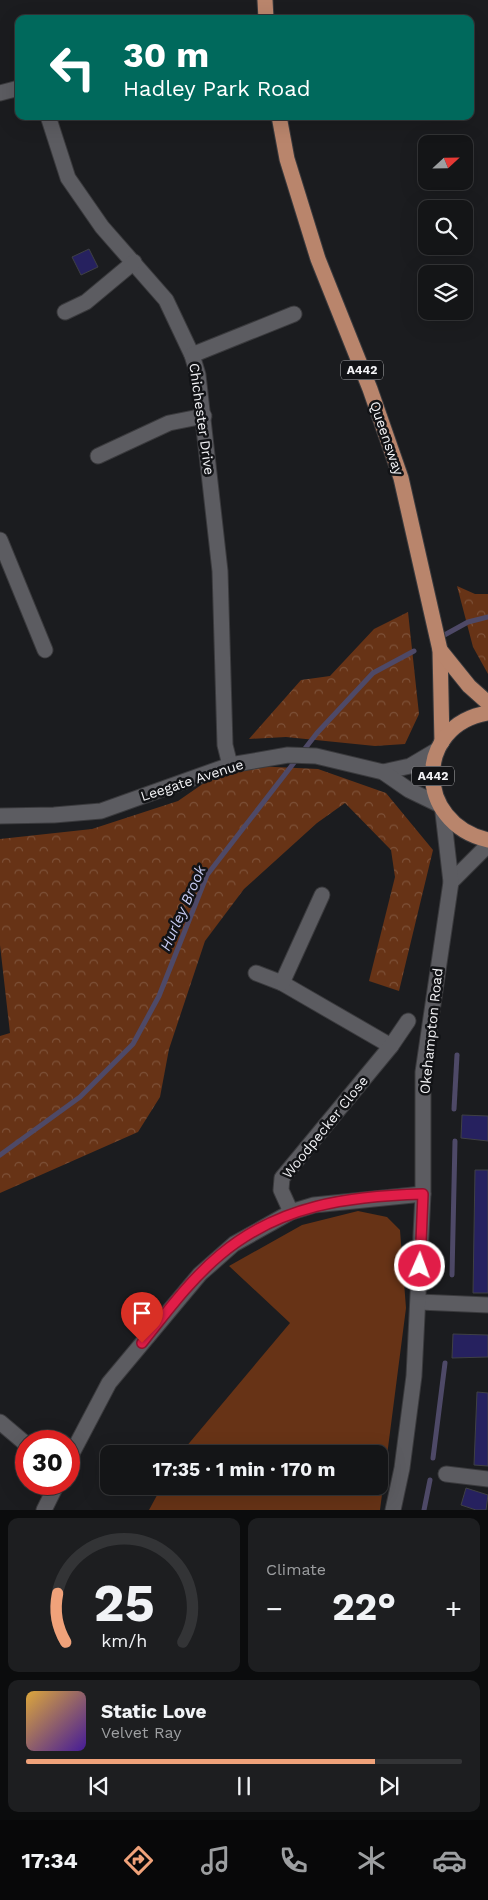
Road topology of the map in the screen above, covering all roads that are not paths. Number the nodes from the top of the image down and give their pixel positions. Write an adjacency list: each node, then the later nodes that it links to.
1 (265, 0): 2 (main road)
2 (266, 15)
3 (15, 89): 4 (street)
4 (0, 94)
5 (49, 120): 7 (street, Chichester Drive)
6 (280, 120): 14 (main road, Queensway / A442)
7 (134, 262): 8 (street); 10 (street, Chichester Drive)
8 (65, 312)
9 (294, 314): 10 (street)
10 (192, 355): 11 (street, Chichester Drive)
11 (204, 416): 12 (street); 19 (street, Chichester Drive)
12 (98, 456)
13 (0, 540): 15 (street)
14 (440, 648): 16 (main road, A442); 18 (main road, A442)
15 (45, 650)
16 (488, 703)
17 (488, 713): 18 (main road)
18 (440, 746): 20 (street, Leegate Avenue); 21 (main road, A442)
19 (230, 765): 20 (street, Leegate Avenue); 22 (street, Leegate Avenue)
20 (383, 772): 21 (street, Leegate Avenue)
21 (441, 809): 23 (main road); 25 (street, Okehampton Road)
22 (0, 816)
23 (488, 840)
24 (488, 845): 25 (street)
25 (451, 882): 31 (street, Okehampton Road)
26 (322, 895): 28 (street)
27 (256, 973): 28 (street)
28 (282, 983): 30 (street)
29 (408, 1021): 30 (street, Woodpecker Close)
30 (391, 1046): 32 (street, Woodpecker Close)
31 (423, 1194): 32 (street); 33 (street, Okehampton Road)
32 (291, 1212): 37 (street)
33 (419, 1302): 34 (street); 42 (street, Okehampton Road)
34 (488, 1304)
35 (0, 1422): 36 (street)
36 (15, 1435)
37 (80, 1438)
38 (446, 1474): 39 (street)
39 (488, 1479)
40 (52, 1495): 41 (street)
41 (44, 1510)
42 (393, 1510)

